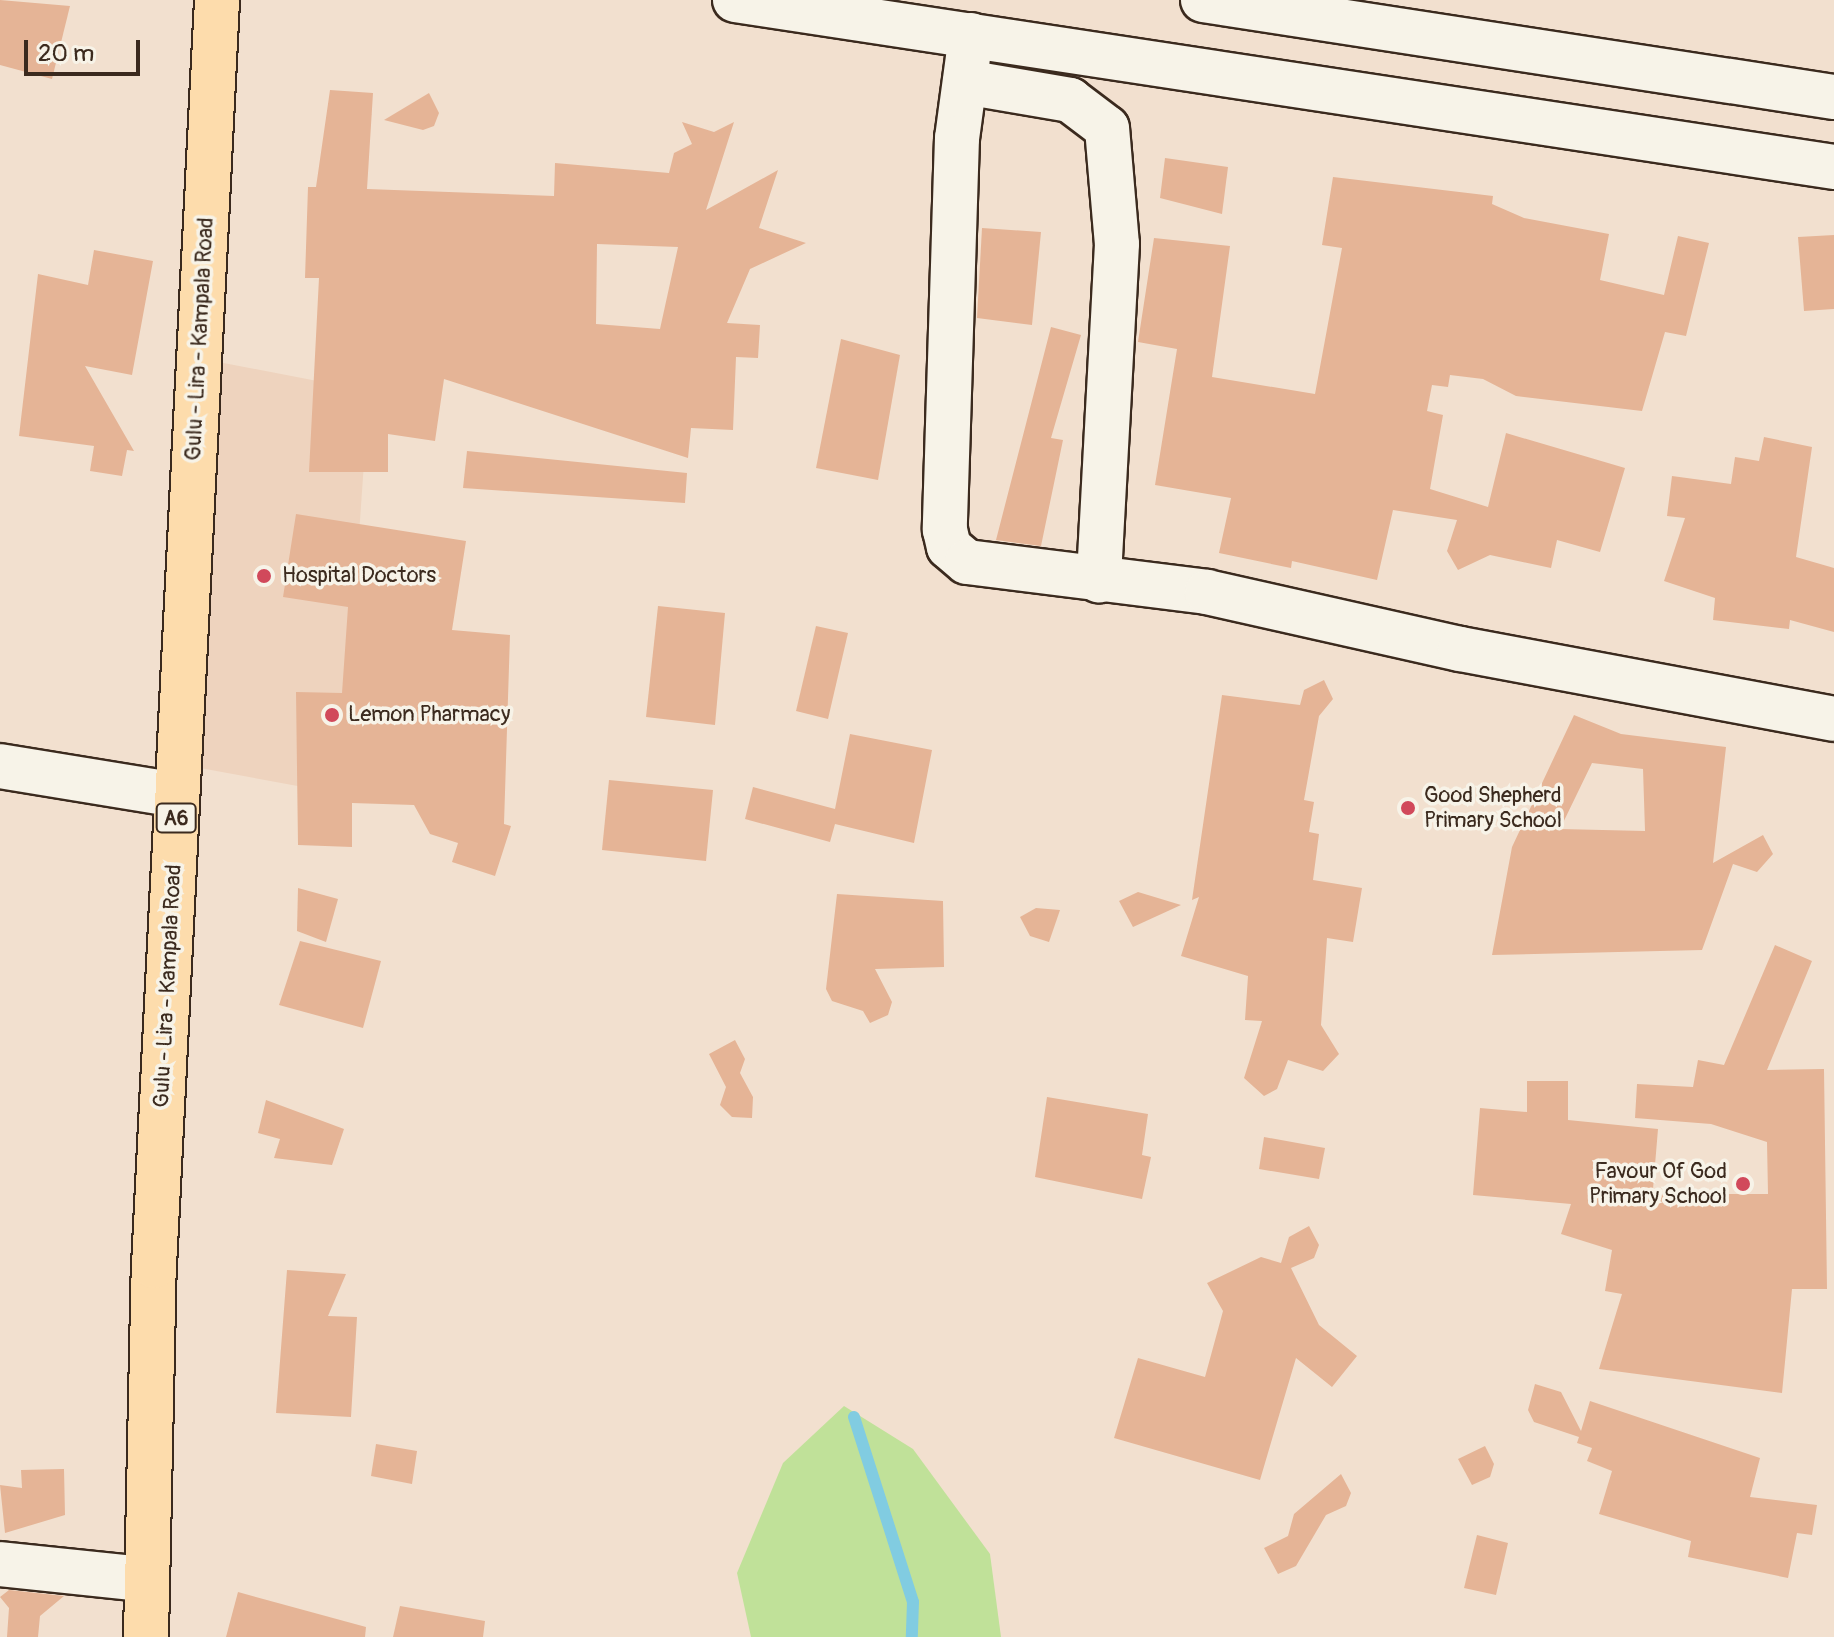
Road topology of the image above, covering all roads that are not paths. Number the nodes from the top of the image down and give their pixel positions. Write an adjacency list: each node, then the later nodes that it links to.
1 (217, 0): 11 (main road, Gulu - Lira - Kampala Road / A6)
2 (735, 0): 4 (street)
3 (1203, 0): 6 (street)
4 (971, 35): 5 (street); 7 (street)
5 (965, 82): 8 (street); 8 (street)
6 (1834, 97)
7 (1834, 167)
8 (1099, 581): 9 (street)
9 (1834, 719)
10 (0, 766): 11 (street)
11 (177, 795): 13 (main road, Gulu - Lira - Kampala Road / A6)
12 (0, 1564): 13 (street)
13 (142, 1579): 14 (main road, Gulu - Lira - Kampala Road / A6)
14 (146, 1637)

